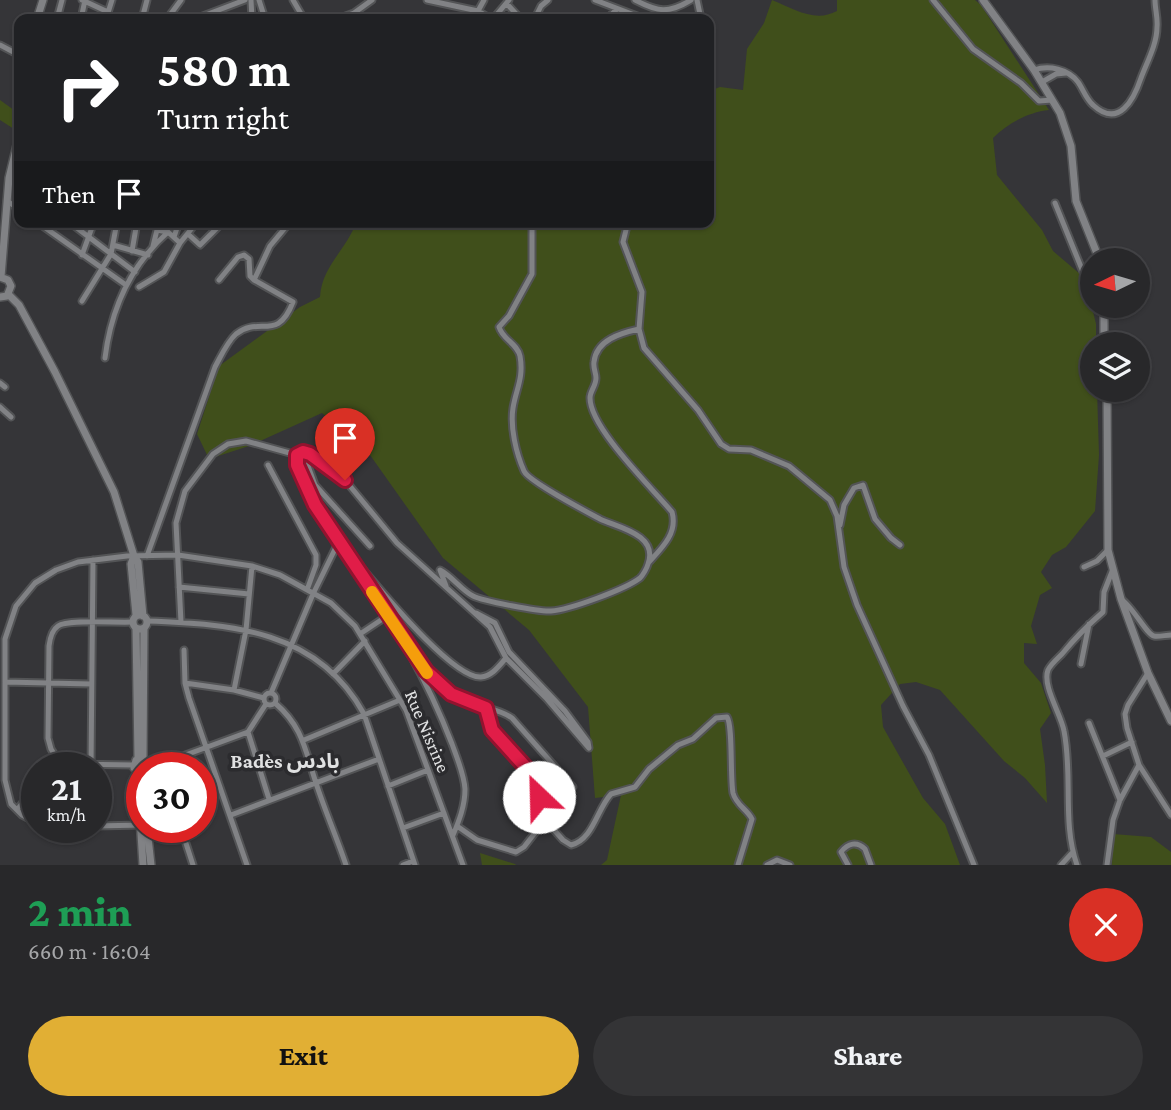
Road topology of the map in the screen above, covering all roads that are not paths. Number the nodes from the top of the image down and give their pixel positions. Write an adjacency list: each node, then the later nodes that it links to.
1 (172, 0): 13 (street)
2 (245, 0): 19 (street)
3 (372, 0): 20 (street)
4 (427, 0): 14 (street)
5 (484, 0): 17 (street)
6 (548, 0): 22 (street)
7 (635, 0): 8 (street)
8 (691, 0)
9 (933, 0): 28 (street)
10 (983, 0): 25 (street)
11 (1154, 0): 26 (street)
12 (84, 1): 18 (street)
13 (180, 1)
14 (453, 1): 17 (street)
15 (598, 1): 16 (street)
16 (617, 9): 23 (street); 24 (street)
17 (478, 11): 21 (street)
18 (104, 14)
19 (208, 14)
20 (351, 14)
21 (483, 14)
22 (537, 14)
23 (612, 14)
24 (631, 14)
25 (1034, 70): 26 (street); 27 (street)
26 (1066, 74): 27 (street)
27 (1042, 82): 28 (street)
28 (1052, 100): 54 (street)
29 (14, 163): 30 (street)
30 (9, 178): 31 (street); 32 (street)
31 (14, 182)
32 (8, 201): 34 (street); 62 (street)
33 (1055, 203): 59 (street)
34 (14, 205)
35 (45, 228): 57 (street)
36 (77, 228): 50 (street)
37 (92, 228): 50 (street)
38 (116, 228): 52 (street)
39 (137, 228): 55 (street)
40 (158, 228): 53 (street)
41 (161, 228): 48 (street)
42 (175, 228): 48 (street)
43 (192, 228): 49 (street)
44 (217, 228): 49 (street)
45 (285, 228): 64 (street)
46 (532, 228): 87 (street)
47 (627, 228): 70 (street)
48 (171, 234): 51 (street); 53 (street)
49 (188, 234): 51 (street)
50 (89, 237): 56 (street); 57 (street)
51 (180, 243): 66 (street)
52 (113, 245): 55 (street); 56 (street)
53 (153, 246): 58 (street)
54 (1095, 248)
55 (132, 251): 58 (street)
56 (111, 254): 60 (street); 61 (street)
57 (82, 255): 60 (street)
58 (148, 255): 61 (street)
59 (1080, 264)
60 (100, 268): 65 (street); 69 (street)
61 (135, 272): 65 (street)
62 (1, 277): 67 (street)
63 (219, 280): 64 (street)
64 (254, 280): 85 (street)
65 (126, 285): 71 (street)
66 (139, 287)
67 (8, 294): 68 (street); 84 (street)
68 (0, 298)
69 (82, 301)
70 (639, 329): 77 (street); 87 (street)
71 (105, 358)
72 (1107, 402): 82 (street)
73 (0, 407): 74 (street)
74 (11, 417)
75 (300, 454): 78 (street); 80 (street); 83 (street); 92 (street)
76 (268, 465): 93 (street)
77 (839, 528): 79 (street); 170 (street)
78 (339, 541): 81 (street); 93 (street)
79 (900, 545)
80 (370, 547)
81 (345, 549): 97 (street); 109 (street)
82 (1108, 550): 89 (street); 90 (street)
83 (178, 555): 85 (street, Rue Nisrine); 88 (street, Rue Nisrine); 91 (street)
84 (134, 556): 85 (street, Rue Nisrine); 86 (street, Rue Nisrine); 98 (street)
85 (147, 556)
86 (93, 560): 100 (street); 113 (street, Rue Nisrine)
87 (649, 562): 92 (street)
88 (252, 566): 93 (street, Rue Nisrine); 94 (street)
89 (1084, 567)
90 (1113, 569): 95 (street); 101 (street)
91 (179, 587): 94 (street); 99 (street)
92 (447, 589): 96 (street)
93 (310, 592): 104 (street, Rue Nisrine); 107 (street)
94 (249, 594): 102 (street)
95 (1121, 599): 105 (street); 111 (street)
96 (476, 613): 109 (street); 109 (street)
97 (387, 616): 103 (street); 104 (street)
98 (140, 622): 99 (street); 100 (street); 132 (street)
99 (181, 622): 102 (street)
100 (92, 623): 114 (street); 116 (street)
101 (1090, 624): 110 (street); 156 (street)
102 (246, 630): 107 (street); 117 (street)
103 (399, 633): 122 (street); 150 (street)
104 (360, 634): 106 (street, Rue Nisrine)
105 (1171, 635)
106 (365, 641): 112 (street); 119 (street, Rue Nisrine)
107 (293, 645): 112 (street); 118 (street)
108 (184, 650): 115 (street)
109 (506, 658)
110 (1081, 664)
111 (1148, 673): 124 (street); 128 (street)
112 (333, 674): 123 (street)
113 (5, 682): 114 (street); 144 (street, Rue Nisrine)
114 (48, 683): 116 (street); 130 (street)
115 (185, 683): 117 (street); 129 (street)
116 (91, 684): 131 (street)
117 (234, 690): 120 (street)
118 (271, 693): 120 (street); 121 (street)
119 (400, 700): 123 (street); 137 (street, Rue Nisrine)
120 (265, 701): 121 (street); 126 (street)
121 (275, 703): 127 (street)
122 (486, 708): 140 (street); 149 (street)
123 (363, 714): 127 (street); 135 (street)
124 (1171, 721)
125 (1089, 723): 134 (street)
126 (248, 732): 129 (street); 141 (street)
127 (304, 740): 138 (street)
128 (1132, 742): 134 (street); 136 (street)
129 (207, 747): 133 (street); 147 (street)
130 (53, 752)
131 (91, 752)
132 (141, 752)
133 (195, 752)
134 (1103, 756): 142 (street)
135 (379, 759): 138 (street); 139 (street)
136 (1139, 765): 142 (street); 148 (street)
137 (428, 771): 139 (street); 146 (street, Rue Nisrine)
138 (316, 782): 141 (street); 162 (street)
139 (388, 786): 151 (street)
140 (573, 787)
141 (269, 799): 147 (street)
142 (1120, 800): 173 (street)
143 (21, 805): 144 (street)
144 (17, 810): 145 (street)
145 (21, 813)
146 (444, 813): 151 (street); 152 (street, Rue Nisrine)
147 (230, 815): 161 (street)
148 (1171, 815)
149 (545, 820): 150 (street); 165 (street)
150 (457, 826): 152 (street)
151 (402, 828): 157 (street)
152 (453, 835): 164 (street, Rue Nisrine)
153 (143, 843): 158 (street)
154 (146, 843): 159 (street)
155 (186, 843): 160 (street)
156 (1073, 852): 171 (street); 172 (street)
157 (414, 863): 163 (street)
158 (143, 865)
159 (151, 865)
160 (193, 865)
161 (247, 865)
162 (346, 865)
163 (403, 865)
164 (463, 865)
165 (738, 865)
166 (767, 865): 167 (street)
167 (790, 865)
168 (848, 865): 169 (street)
169 (871, 865)
170 (974, 865)
171 (1061, 865)
172 (1077, 865)
173 (1107, 865)

